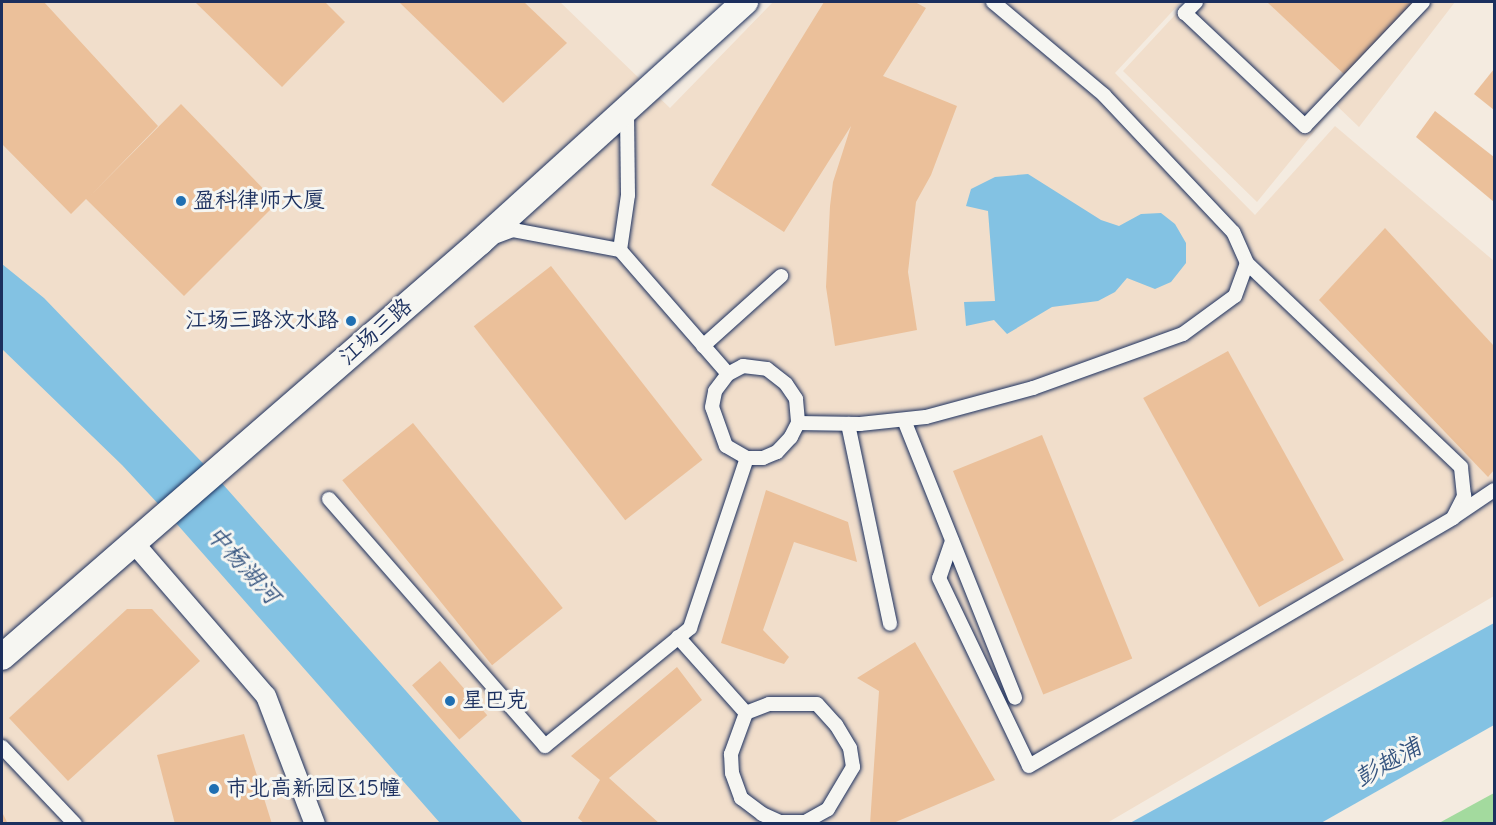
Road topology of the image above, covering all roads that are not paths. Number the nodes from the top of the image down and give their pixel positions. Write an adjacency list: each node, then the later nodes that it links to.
1 (745, 2): 5 (street, 江场三路)
2 (993, 2): 8 (lane)
3 (1196, 2): 4 (lane)
4 (1423, 2)
5 (627, 112): 6 (street, 江场三路); 7 (lane)
6 (480, 242): 7 (lane); 19 (street, 江场三路)
7 (620, 250): 10 (lane)
8 (1247, 263): 12 (lane); 18 (lane)
9 (781, 276): 10 (lane)
10 (703, 346): 11 (lane)
11 (728, 374): 13 (lane); 15 (lane)
12 (904, 420): 14 (lane); 20 (lane)
13 (798, 423): 14 (lane); 15 (lane)
14 (848, 424): 21 (lane)
15 (747, 458): 22 (lane)
16 (1494, 490): 18 (lane)
17 (329, 499): 22 (lane)
18 (1453, 518): 20 (lane)
19 (141, 535): 23 (street, 江场三路); 28 (street)
20 (952, 541): 24 (lane)
21 (891, 624)
22 (678, 637): 25 (lane)
23 (2, 657)
24 (1014, 698)
25 (746, 713): 25 (lane)
26 (2, 747): 27 (lane)
27 (75, 824)
28 (315, 824)

